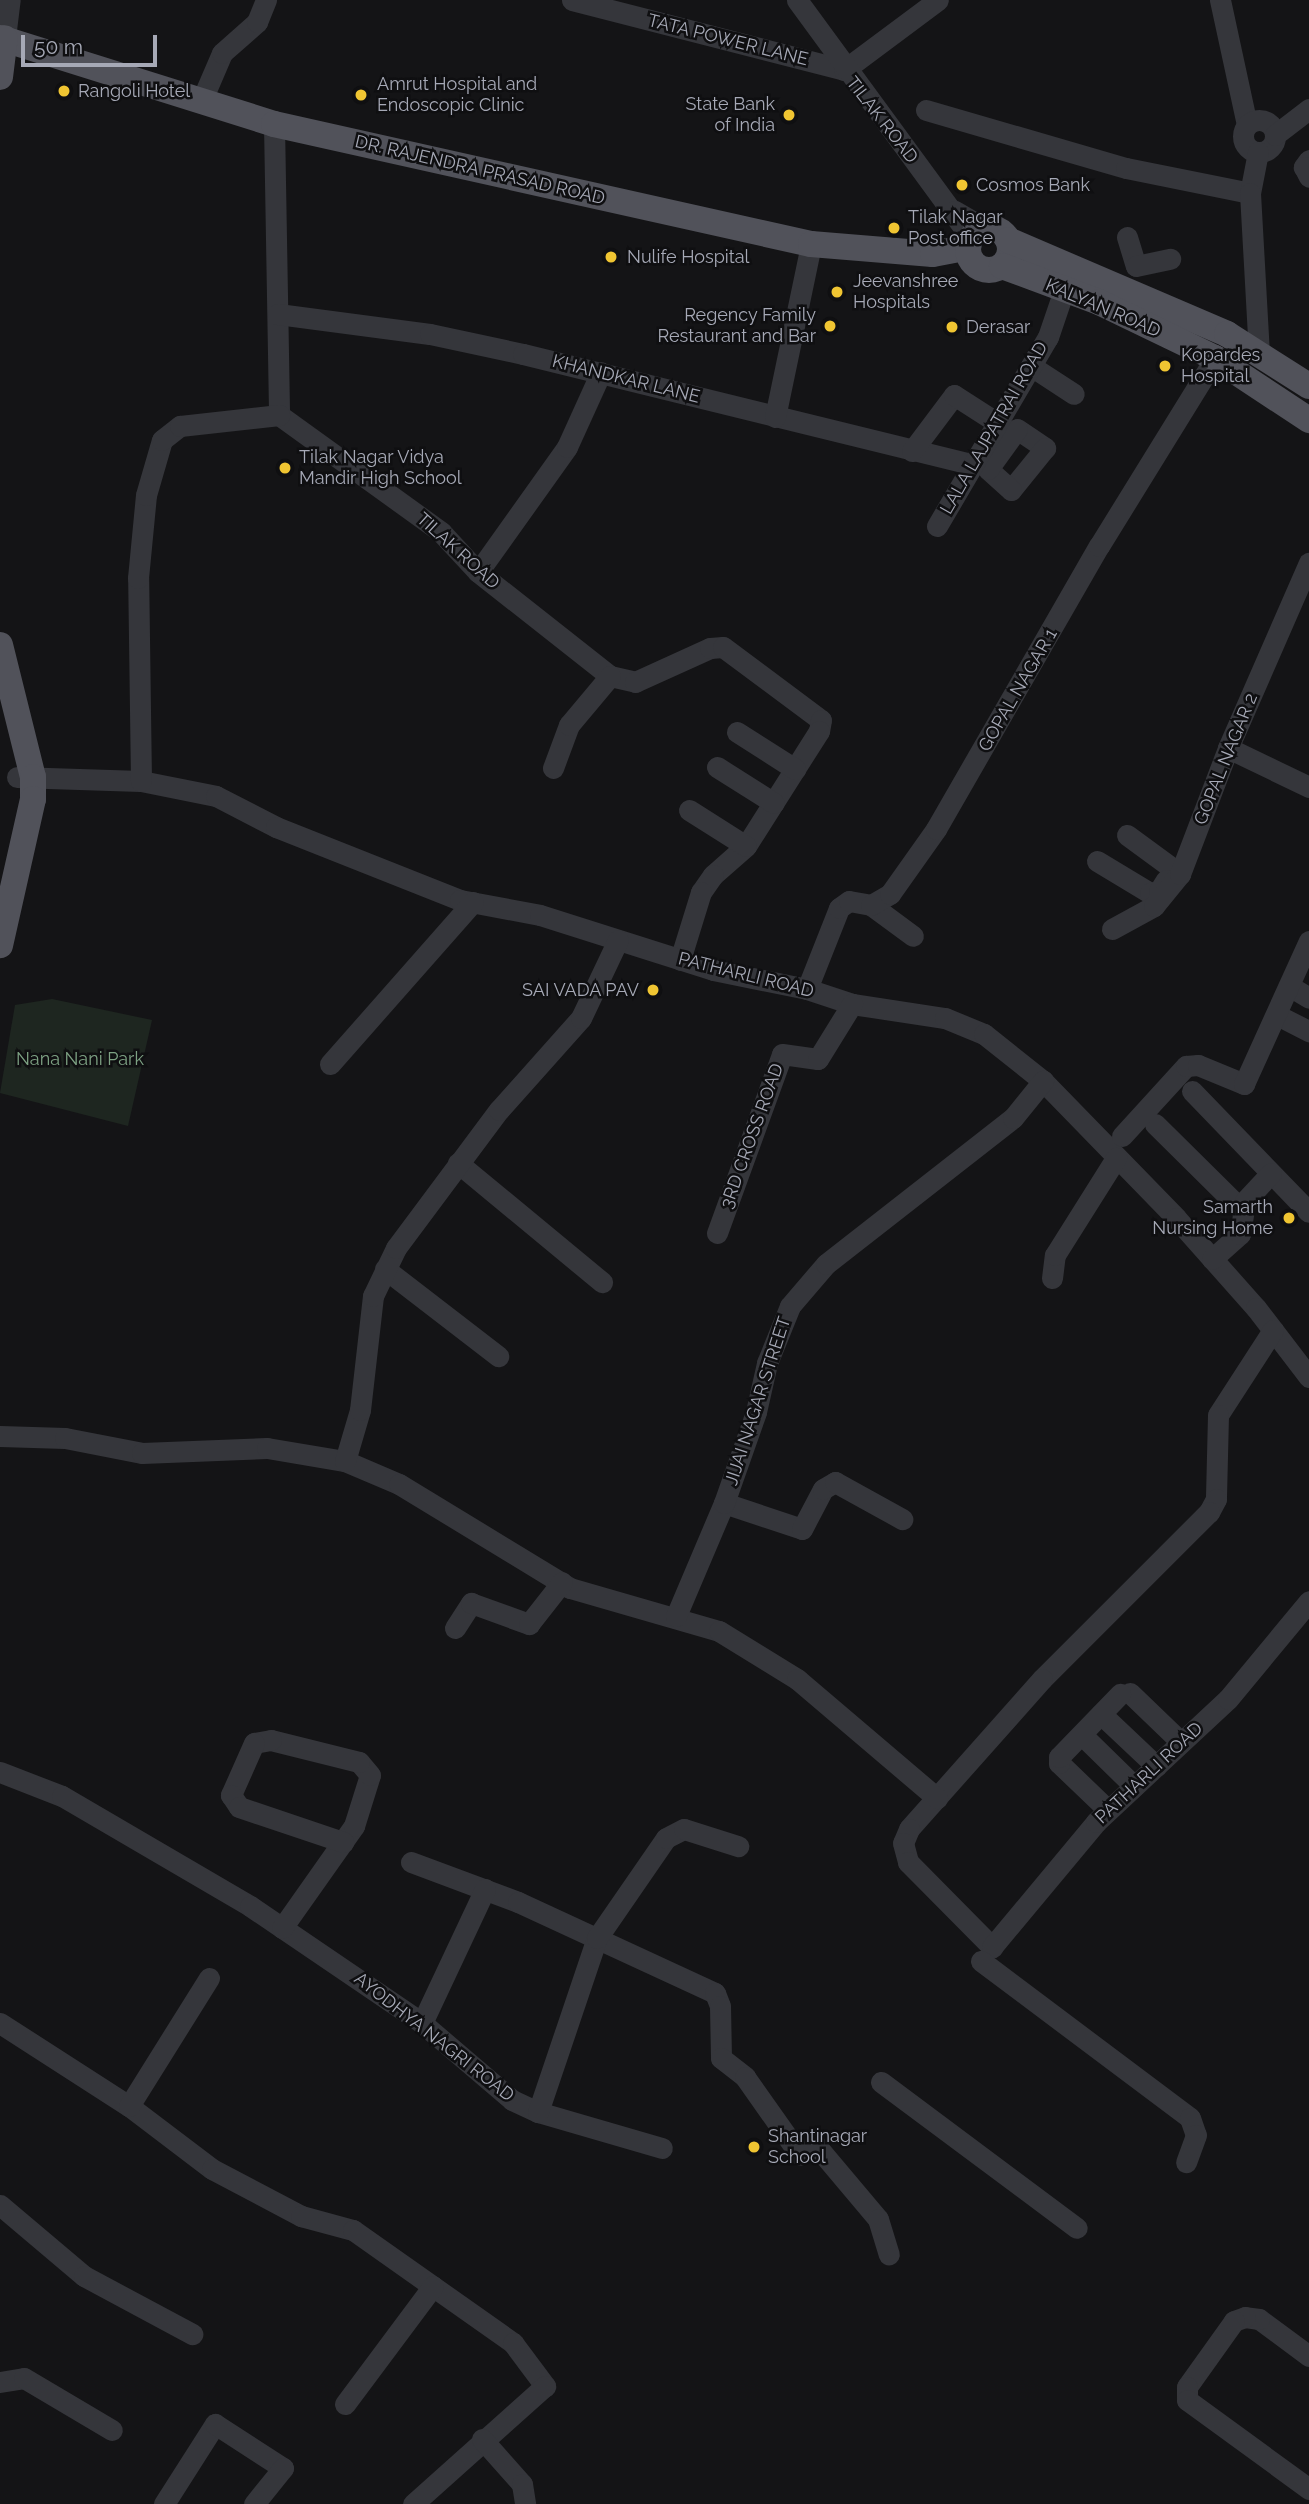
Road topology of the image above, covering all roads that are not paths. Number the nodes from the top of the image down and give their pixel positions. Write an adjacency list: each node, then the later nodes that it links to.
1 (10, 0): 7 (street)
2 (266, 0): 10 (street)
3 (572, 0): 8 (street, TATA POWER LANE)
4 (796, 0): 8 (street, TILAK ROAD)
5 (938, 0): 8 (street)
6 (1220, 0): 14 (street)
7 (2, 38): 9 (main road); 10 (main road, DR. RAJENDRA PRASAD ROAD)
8 (844, 70): 22 (street, TILAK ROAD)
9 (0, 77)
10 (201, 102): 13 (main road, DR. RAJENDRA PRASAD ROAD)
11 (1309, 109): 15 (street)
12 (926, 110): 19 (street)
13 (274, 124): 21 (main road, DR. RAJENDRA PRASAD ROAD); 26 (street)
14 (1247, 125): 15 (street); 16 (street)
15 (1275, 135): 16 (street)
16 (1258, 152): 19 (street)
17 (1309, 160): 18 (street)
18 (1309, 177)
19 (1250, 193): 27 (street)
20 (1127, 237): 24 (street)
21 (811, 244): 22 (main road, DR. RAJENDRA PRASAD ROAD); 34 (street)
22 (986, 248): 24 (main road, KALYAN ROAD); 25 (main road, KALYAN ROAD)
23 (1170, 259): 24 (street)
24 (1130, 277): 27 (main road, KALYAN ROAD)
25 (1064, 290): 28 (main road, KALYAN ROAD); 29 (street, LALA LAJPATRAI ROAD)
26 (278, 314): 30 (street, KHANDKAR LANE); 33 (street)
27 (1259, 352): 31 (main road, KALYAN ROAD)
28 (1215, 358): 35 (main road, KALYAN ROAD); 61 (street, GOPAL NAGAR 1)
29 (1031, 366): 32 (street); 36 (street, LALA LAJPATRAI ROAD)
30 (601, 372): 34 (street, KHANDKAR LANE); 41 (street)
31 (1305, 376)
32 (1073, 394)
33 (279, 415): 41 (street, TILAK ROAD); 51 (street)
34 (775, 417): 37 (street, KHANDKAR LANE)
35 (1309, 420)
36 (996, 434): 37 (street); 38 (street, LALA LAJPATRAI ROAD)
37 (912, 451): 38 (street, KHANDKAR LANE)
38 (970, 464): 39 (street, LALA LAJPATRAI ROAD)
39 (937, 526)
40 (1309, 563): 46 (street, GOPAL NAGAR 2)
41 (478, 572): 43 (street, TILAK ROAD)
42 (0, 647): 50 (main road)
43 (610, 676): 47 (street); 48 (street)
44 (0, 713): 50 (main road)
45 (737, 732): 48 (street)
46 (1228, 748): 52 (street); 58 (street, GOPAL NAGAR 2)
47 (553, 768)
48 (795, 769): 53 (street)
49 (720, 771): 53 (street)
50 (25, 777): 51 (street, PATHARLI ROAD); 59 (main road); 66 (main road)
51 (141, 782): 60 (street, PATHARLI ROAD)
52 (1309, 787)
53 (773, 804): 56 (street)
54 (689, 810): 56 (street)
55 (1128, 835): 58 (street)
56 (746, 846): 67 (street)
57 (1097, 861): 58 (street)
58 (1177, 871): 62 (street, GOPAL NAGAR 2)
59 (0, 878)
60 (473, 902): 64 (street, PATHARLI ROAD); 73 (street)
61 (871, 905): 63 (street); 68 (street)
62 (1112, 929)
63 (913, 936)
64 (618, 940): 67 (street, PATHARLI ROAD); 81 (street)
65 (1309, 941): 69 (street)
66 (0, 945)
67 (680, 960): 68 (street, PATHARLI ROAD)
68 (807, 989): 70 (street, PATHARLI ROAD)
69 (1300, 993): 71 (street)
70 (852, 1004): 74 (street, PATHARLI ROAD); 85 (street, 3RD CROSS ROAD)
71 (1279, 1016): 72 (street); 75 (street)
72 (1309, 1031)
73 (330, 1064)
74 (1043, 1081): 80 (street, PATHARLI ROAD); 95 (street, JIJAI NAGAR STREET)
75 (1234, 1083): 77 (street); 79 (street)
76 (1192, 1091): 77 (street)
77 (1211, 1110): 82 (street)
78 (1155, 1124): 83 (street)
79 (1122, 1136)
80 (1116, 1158): 86 (street, PATHARLI ROAD); 88 (street)
81 (458, 1163): 87 (street); 89 (street)
82 (1271, 1173): 83 (street); 84 (street)
83 (1242, 1210): 86 (street)
84 (1309, 1212)
85 (717, 1233)
86 (1212, 1259): 90 (street, PATHARLI ROAD)
87 (385, 1269): 91 (street); 94 (street)
88 (1052, 1278)
89 (602, 1282)
90 (1273, 1330): 92 (street, PATHARLI ROAD); 107 (street)
91 (498, 1356)
92 (1309, 1377)
93 (0, 1436): 94 (street)
94 (345, 1461): 97 (street)
95 (724, 1503): 96 (street); 99 (street, JIJAI NAGAR STREET)
96 (902, 1520)
97 (562, 1583): 99 (street); 100 (street)
98 (1309, 1601): 103 (street, PATHARLI ROAD)
99 (676, 1616): 107 (street)
100 (455, 1628)
101 (1101, 1714): 102 (street); 103 (street); 104 (street)
102 (1082, 1735): 106 (street); 108 (street)
103 (1181, 1742): 104 (street, PATHARLI ROAD)
104 (1156, 1766): 106 (street, PATHARLI ROAD)
105 (0, 1772): 113 (street, AYODHYA NAGRI ROAD)
106 (1134, 1786): 108 (street, PATHARLI ROAD)
107 (937, 1798): 115 (street)
108 (1108, 1810): 115 (street, PATHARLI ROAD)
109 (343, 1842): 109 (street); 113 (street)
110 (738, 1846): 114 (street, AYODHYA NAGRI ROAD)
111 (411, 1862): 112 (street)
112 (485, 1889): 114 (street); 118 (street)
113 (282, 1928): 118 (street, AYODHYA NAGRI ROAD)
114 (597, 1938): 121 (street, AYODHYA NAGRI ROAD); 126 (street)
115 (986, 1954): 123 (street)
116 (209, 1979): 120 (street)
117 (0, 2023): 120 (street)
118 (422, 2023): 121 (street, AYODHYA NAGRI ROAD)
119 (881, 2082): 125 (street)
120 (129, 2106): 127 (street)
121 (538, 2112): 122 (street)
122 (662, 2148)
123 (1186, 2162)
124 (0, 2205): 128 (street)
125 (1077, 2228)
126 (889, 2254)
127 (433, 2286): 131 (street); 133 (street)
128 (192, 2334)
129 (1309, 2356): 134 (street)
130 (0, 2382): 132 (street)
131 (345, 2404)
132 (112, 2430)
133 (482, 2440): 137 (street); 138 (street)
134 (1309, 2489)
135 (164, 2504): 136 (street)
136 (254, 2504)
137 (413, 2504)
138 (525, 2504)

